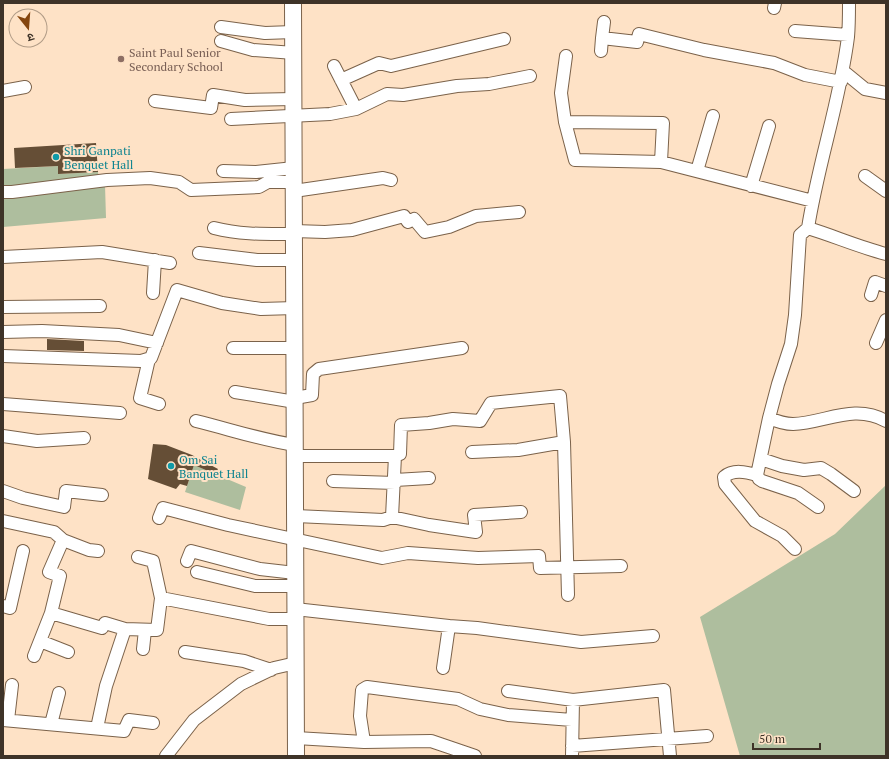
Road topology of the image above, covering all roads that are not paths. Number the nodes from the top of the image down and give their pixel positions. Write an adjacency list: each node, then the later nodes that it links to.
1 (293, 3): 6 (main road)
2 (849, 3): 7 (street)
3 (604, 22): 8 (street)
4 (221, 27): 6 (street)
5 (795, 31): 7 (street)
6 (293, 32): 12 (main road)
7 (848, 35): 16 (street)
8 (602, 38): 11 (street); 16 (street)
9 (504, 39): 17 (street)
10 (221, 41): 12 (street)
11 (601, 51)
12 (294, 53): 22 (main road)
13 (566, 56): 26 (street)
14 (334, 66): 17 (street)
15 (530, 76): 23 (street)
16 (842, 76): 20 (street); 37 (street)
17 (341, 80): 23 (street)
18 (24, 87): 19 (street)
19 (3, 91)
20 (886, 93)
21 (156, 101): 22 (street)
22 (294, 107): 23 (street); 25 (street); 32 (main road)
23 (356, 109)
24 (713, 116): 30 (street)
25 (231, 118)
26 (565, 122): 28 (street); 28 (street)
27 (769, 126): 34 (street)
28 (661, 162): 30 (street)
29 (224, 171): 32 (street)
30 (697, 171): 34 (street)
31 (865, 176): 35 (street)
32 (294, 180): 33 (street); 36 (street); 41 (main road)
33 (391, 180)
34 (751, 186): 37 (street)
35 (886, 191)
36 (3, 192)
37 (812, 201): 40 (street)
38 (519, 212): 41 (street)
39 (214, 228): 41 (street)
40 (808, 228): 43 (street); 68 (street)
41 (294, 232): 46 (main road)
42 (198, 253): 46 (street)
43 (886, 254)
44 (3, 257): 45 (street)
45 (155, 260): 47 (street); 49 (street)
46 (294, 260): 53 (main road)
47 (170, 263)
48 (886, 286): 50 (street)
49 (153, 293)
50 (871, 295)
51 (100, 306): 52 (street)
52 (3, 307)
53 (295, 308): 56 (street); 59 (main road)
54 (886, 320): 57 (street)
55 (3, 332): 56 (street)
56 (157, 343): 62 (street)
57 (876, 343)
58 (233, 348): 59 (street)
59 (295, 348): 64 (main road)
60 (462, 348): 64 (street)
61 (3, 356): 62 (street)
62 (149, 359): 66 (street)
63 (235, 392): 64 (street)
64 (295, 400): 74 (main road)
65 (3, 404): 67 (street)
66 (159, 404)
67 (120, 413)
68 (769, 418): 70 (street); 77 (street)
69 (196, 421): 74 (street)
70 (886, 421)
71 (3, 436): 72 (street)
72 (84, 438)
73 (564, 442): 75 (street); 76 (street); 99 (street)
74 (295, 451): 76 (street); 87 (main road)
75 (472, 452)
76 (395, 456): 81 (street)
77 (761, 459): 78 (street); 83 (street)
78 (757, 474): 85 (street); 93 (street)
79 (429, 478): 81 (street)
80 (333, 481): 81 (street)
81 (395, 482): 88 (street)
82 (3, 491): 84 (street)
83 (854, 491)
84 (102, 495)
85 (818, 507)
86 (520, 512): 88 (street)
87 (296, 516): 88 (street); 91 (main road)
88 (392, 517)
89 (159, 518): 91 (street)
90 (3, 521): 92 (street)
91 (296, 539): 99 (street); 101 (main road)
92 (63, 540): 95 (street); 105 (street)
93 (795, 548)
94 (23, 551): 104 (street)
95 (98, 551)
96 (138, 557): 103 (street)
97 (187, 561): 101 (street)
98 (621, 566): 99 (street)
99 (568, 567): 102 (street)
100 (197, 572): 101 (street)
101 (295, 579): 106 (main road)
102 (568, 595)
103 (161, 598): 106 (street); 109 (street)
104 (3, 606)
105 (51, 613): 108 (street); 111 (street)
106 (295, 614): 107 (street); 116 (main road)
107 (449, 626): 110 (street); 117 (street)
108 (125, 629): 109 (street); 127 (street)
109 (145, 630): 112 (street)
110 (653, 636)
111 (40, 641): 113 (street); 115 (street)
112 (143, 649)
113 (68, 652)
114 (184, 652): 118 (street)
115 (34, 656)
116 (296, 663): 118 (street); 129 (main road)
117 (443, 668)
118 (271, 670): 133 (street)
119 (12, 685): 123 (street)
120 (508, 691): 122 (street)
121 (59, 693): 126 (street)
122 (573, 700): 124 (street); 130 (street)
123 (6, 720): 126 (street)
124 (572, 720): 131 (street); 132 (street)
125 (153, 723): 127 (street)
126 (52, 724): 127 (street)
127 (97, 728)
128 (707, 736): 130 (street)
129 (296, 738): 131 (street); 134 (main road)
130 (669, 739): 132 (street); 136 (street)
131 (364, 742): 135 (street)
132 (572, 751)
133 (166, 756)
134 (296, 756)
135 (475, 756)
136 (670, 756)

